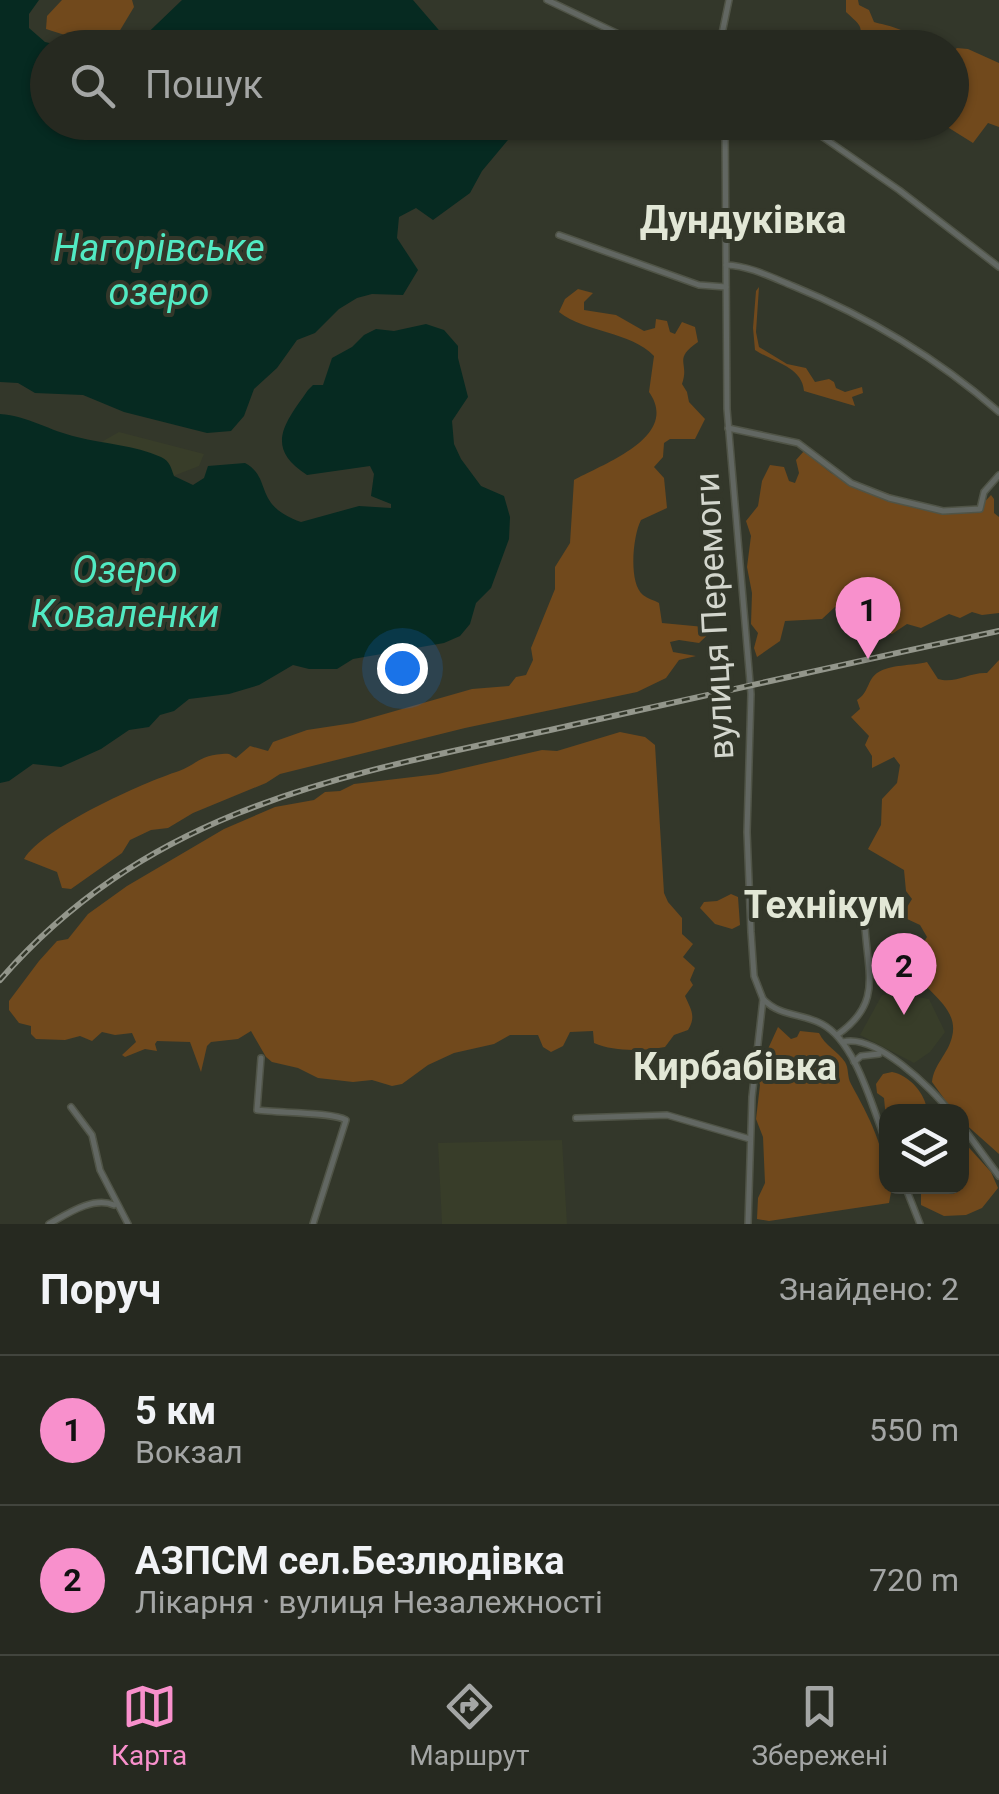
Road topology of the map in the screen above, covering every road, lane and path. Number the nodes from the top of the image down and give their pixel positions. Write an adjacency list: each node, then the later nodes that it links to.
1 (547, 0): 3 (street)
2 (729, 0): 4 (street)
3 (610, 30)
4 (723, 30)
5 (725, 140): 8 (street, вулиця Перемоги)
6 (826, 140): 9 (street)
7 (558, 234): 10 (street)
8 (726, 266): 10 (street, вулиця Перемоги); 11 (street)
9 (999, 266)
10 (726, 288): 12 (street, вулиця Перемоги)
11 (999, 412)
12 (728, 428): 13 (street); 15 (street, вулиця Перемоги)
13 (999, 475)
14 (865, 927): 16 (street)
15 (763, 998): 16 (street); 26 (street, вулиця Перемоги)
16 (836, 1035): 17 (street)
17 (843, 1042): 18 (street); 20 (street)
18 (882, 1054): 20 (street); 21 (street)
19 (262, 1058): 32 (street)
20 (854, 1062): 24 (street)
21 (943, 1104)
22 (72, 1107): 29 (street)
23 (576, 1118): 26 (street)
24 (879, 1124)
25 (969, 1135): 27 (street)
26 (750, 1139): 33 (street, вулиця Перемоги)
27 (999, 1176)
28 (907, 1194): 34 (street)
29 (117, 1206): 30 (street); 31 (street)
30 (49, 1224)
31 (128, 1224)
32 (314, 1224)
33 (748, 1224)
34 (920, 1224)

